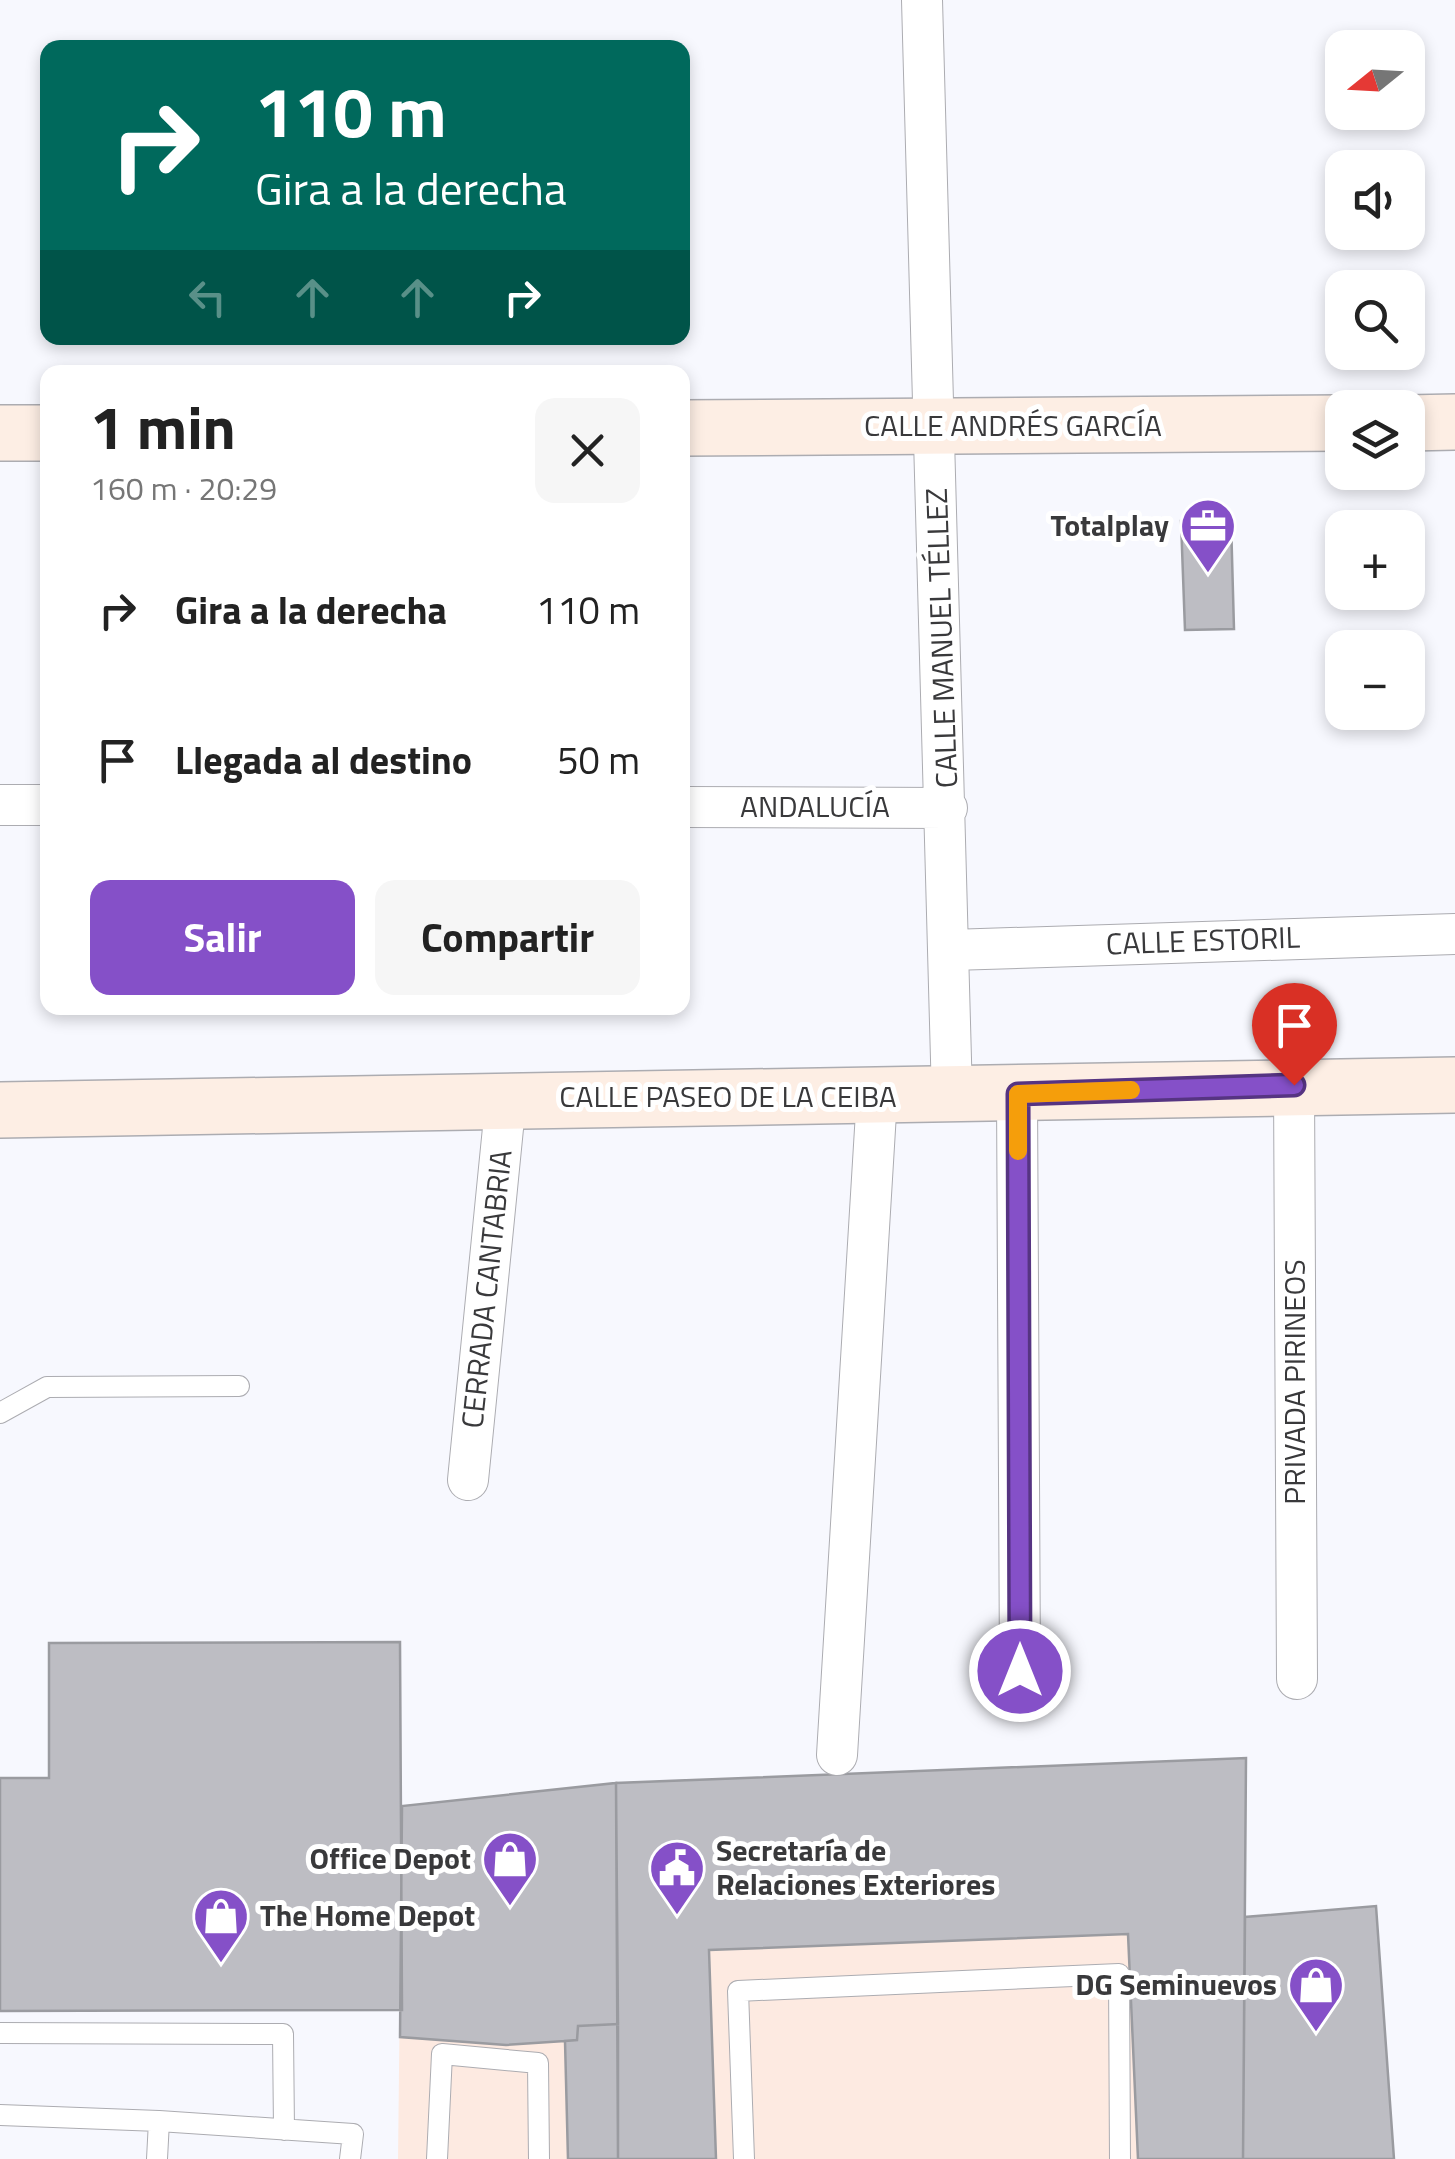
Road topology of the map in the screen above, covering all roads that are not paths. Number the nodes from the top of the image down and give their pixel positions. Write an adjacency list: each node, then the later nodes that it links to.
1 (922, 0): 5 (street, CALLE MANUEL TÉLLEZ)
2 (1455, 422): 4 (street)
3 (1325, 423): 5 (street, CALLE ANDRÉS GARCÍA)
4 (1425, 423)
5 (936, 426): 6 (street, CALLE ANDRÉS GARCÍA); 12 (street, CALLE MANUEL TÉLLEZ)
6 (690, 428)
7 (0, 433): 8 (street)
8 (40, 433)
9 (0, 805): 10 (street)
10 (40, 805)
11 (690, 807): 12 (street, ANDALUCÍA)
12 (948, 808): 14 (street, CALLE MANUEL TÉLLEZ)
13 (1455, 934): 14 (street, CALLE ESTORIL)
14 (951, 950): 19 (street, CALLE MANUEL TÉLLEZ)
15 (1455, 1084): 16 (street, CALLE PASEO DE LA CEIBA)
16 (1294, 1085): 17 (street, CALLE PASEO DE LA CEIBA); 26 (street, PRIVADA PIRINEOS)
17 (1018, 1094): 19 (street, CALLE PASEO DE LA CEIBA); 25 (street)
18 (877, 1096): 19 (street, CALLE PASEO DE LA CEIBA); 20 (street, CALLE PASEO DE LA CEIBA); 27 (street)
19 (952, 1096)
20 (506, 1098): 21 (street, CALLE PASEO DE LA CEIBA); 24 (street, CERRADA CANTABRIA)
21 (0, 1110)
22 (240, 1386): 23 (lane)
23 (0, 1413)
24 (468, 1480)
25 (1020, 1671)
26 (1297, 1679)
27 (837, 1755)
28 (0, 2033): 31 (lane)
29 (0, 2115): 30 (lane)
30 (159, 2121): 31 (lane); 32 (lane)
31 (284, 2130): 33 (lane)
32 (157, 2159)
33 (350, 2159)
34 (437, 2159): 35 (lane)
35 (540, 2159)
36 (744, 2159): 37 (lane)
37 (1120, 2159)

